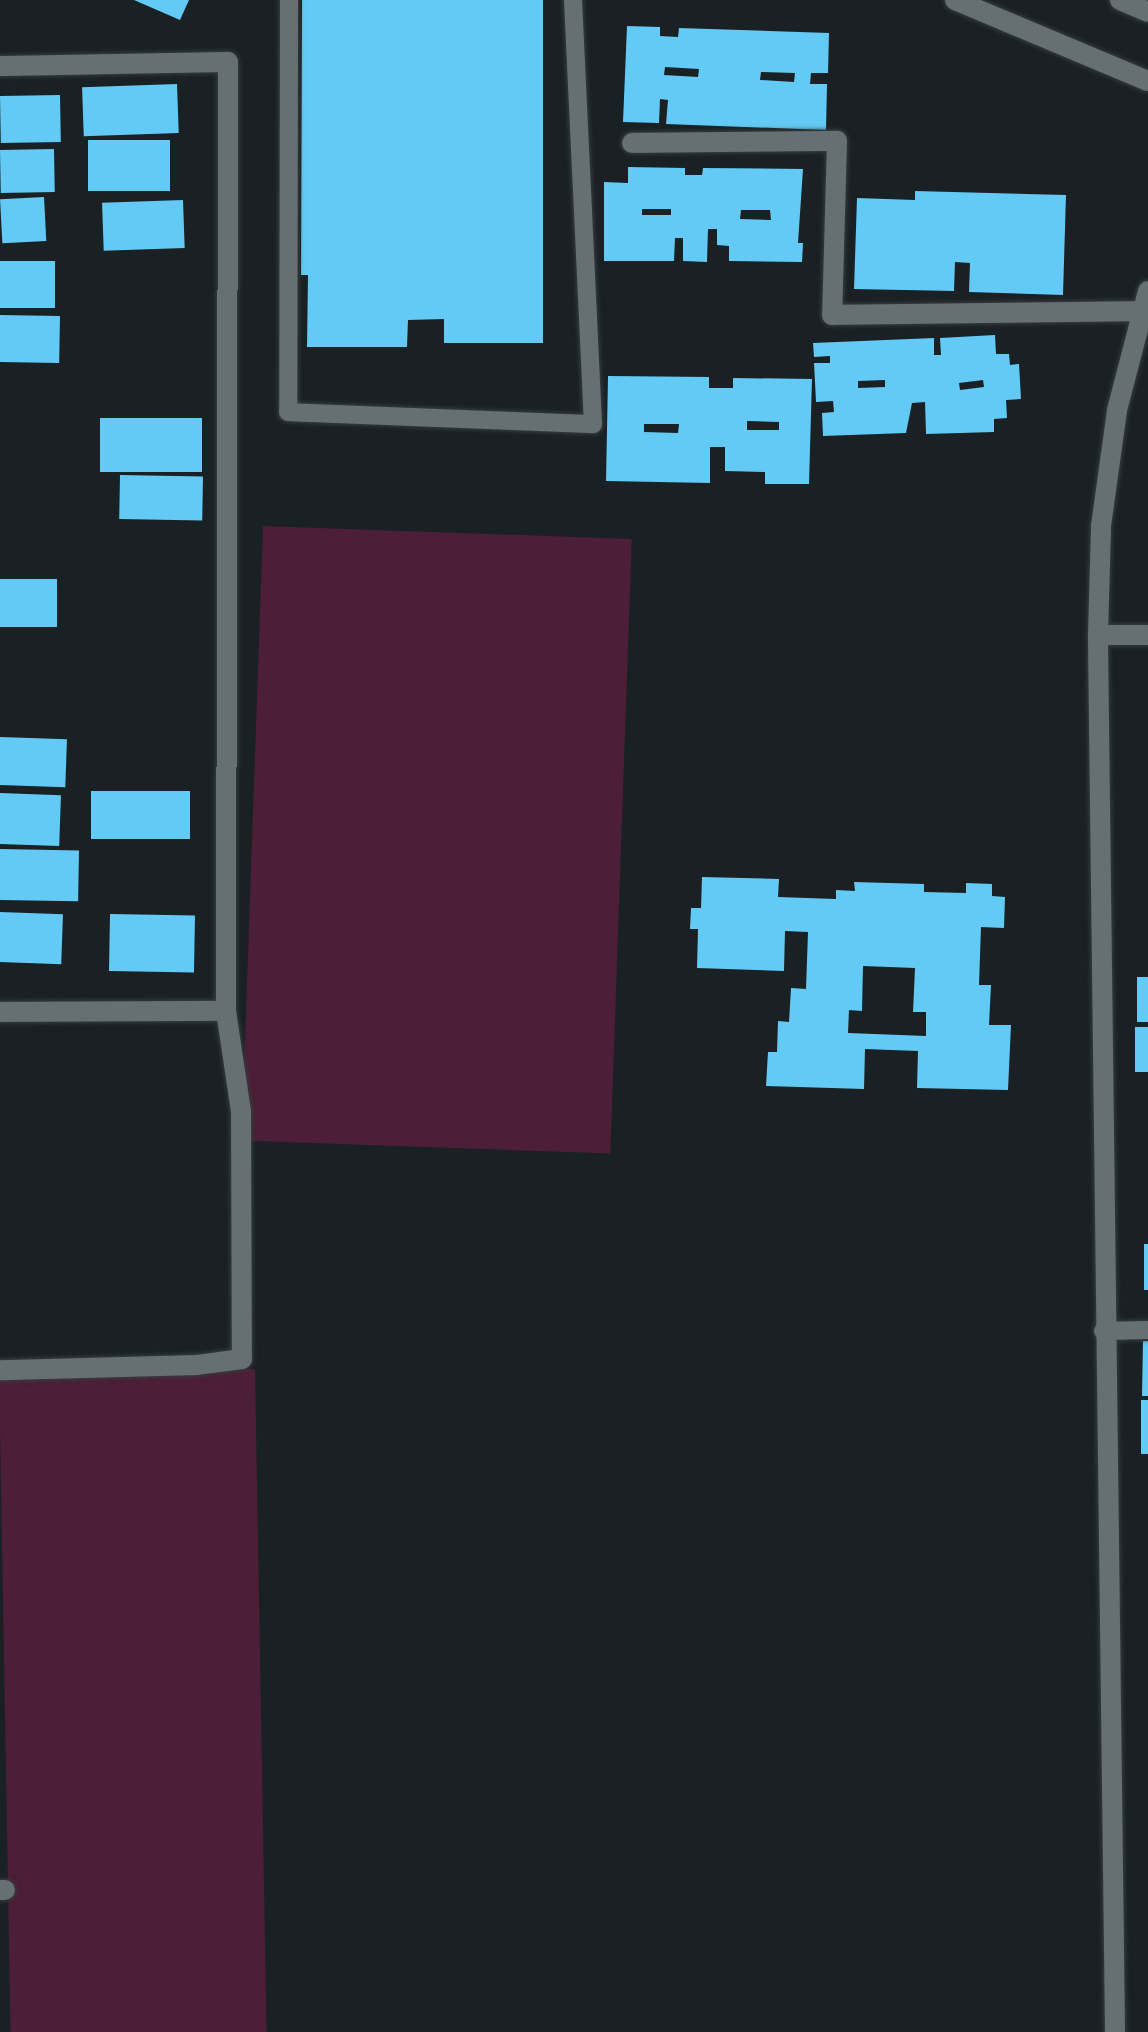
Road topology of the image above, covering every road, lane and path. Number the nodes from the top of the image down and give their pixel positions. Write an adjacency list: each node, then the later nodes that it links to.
1 (289, 0): 2 (lane)
2 (573, 0)
3 (955, 0): 7 (street)
4 (1120, 0): 5 (street)
5 (1148, 12)
6 (0, 66): 12 (street)
7 (1148, 81)
8 (632, 143): 9 (street)
9 (1144, 301): 10 (street)
10 (1098, 635): 11 (street); 15 (street)
11 (1148, 635)
12 (226, 1011): 13 (street); 16 (street)
13 (0, 1012)
14 (1148, 1330): 15 (lane)
15 (1103, 1331): 17 (street)
16 (0, 1370)
17 (1115, 2032)

